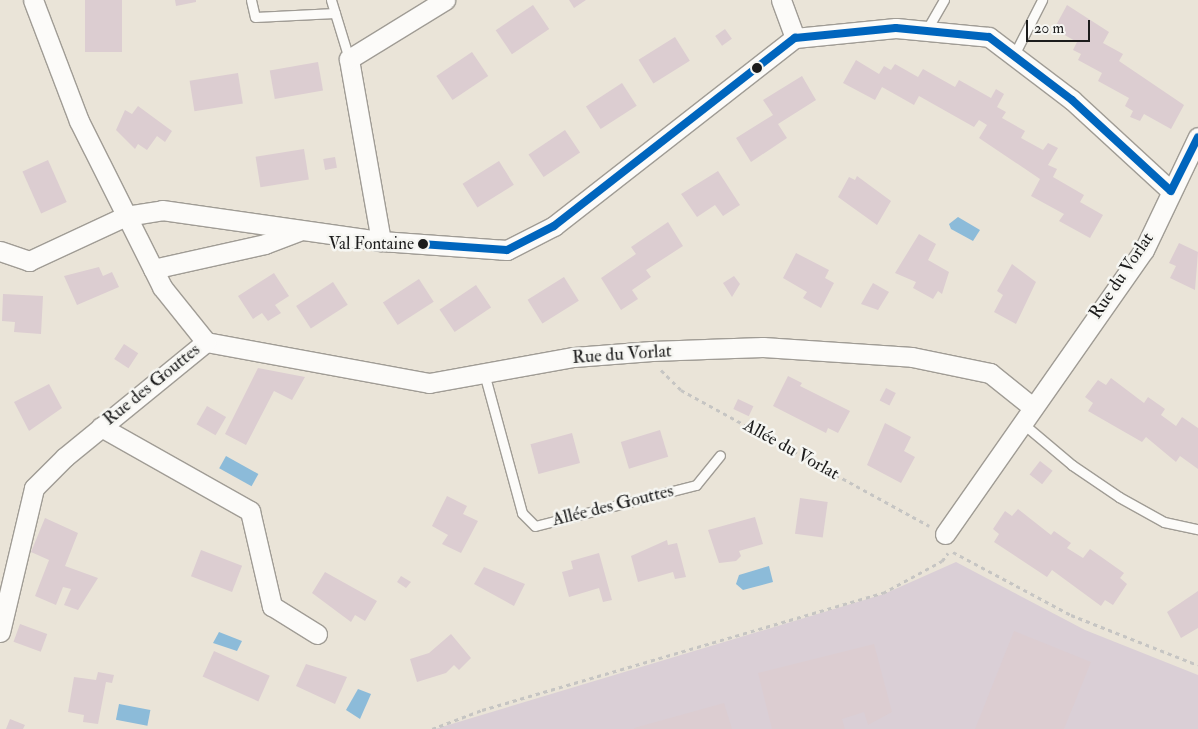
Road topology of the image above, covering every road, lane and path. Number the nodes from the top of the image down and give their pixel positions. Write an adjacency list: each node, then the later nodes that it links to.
1 (33, 0): 15 (street, Rue des Gouttes)
2 (250, 0): 8 (lane)
3 (331, 0): 8 (lane)
4 (445, 0): 12 (street)
5 (781, 0): 10 (street)
6 (944, 0): 9 (lane)
7 (1042, 0): 11 (lane)
8 (335, 13): 12 (lane)
9 (926, 31): 10 (street); 11 (street)
10 (795, 38): 17 (street)
11 (1014, 55): 14 (street)
12 (349, 59): 17 (street)
13 (1198, 136): 14 (street, Rue du Vorlat)
14 (1171, 192): 23 (street, Rue du Vorlat)
15 (126, 216): 16 (street); 18 (street); 19 (street, Rue des Gouttes)
16 (300, 230): 17 (street); 19 (street)
17 (381, 241)
18 (0, 251)
19 (153, 269): 20 (street, Rue des Gouttes)
20 (206, 342): 22 (street, Rue du Vorlat); 24 (street, Rue des Gouttes)
21 (652, 351): 22 (street, Rue du Vorlat); 23 (street, Rue du Vorlat); 27 (path, Allée du Vorlat)
22 (484, 373): 25 (lane, Allée des Gouttes)
23 (1026, 414): 26 (lane); 27 (street, Rue du Vorlat)
24 (101, 427): 28 (street, Rue des Gouttes); 29 (street)
25 (720, 455)
26 (1198, 529)
27 (947, 542): 30 (path, Allée du Vorlat); 31 (path)
28 (0, 632)
29 (317, 634)
30 (1198, 666)
31 (432, 729)

